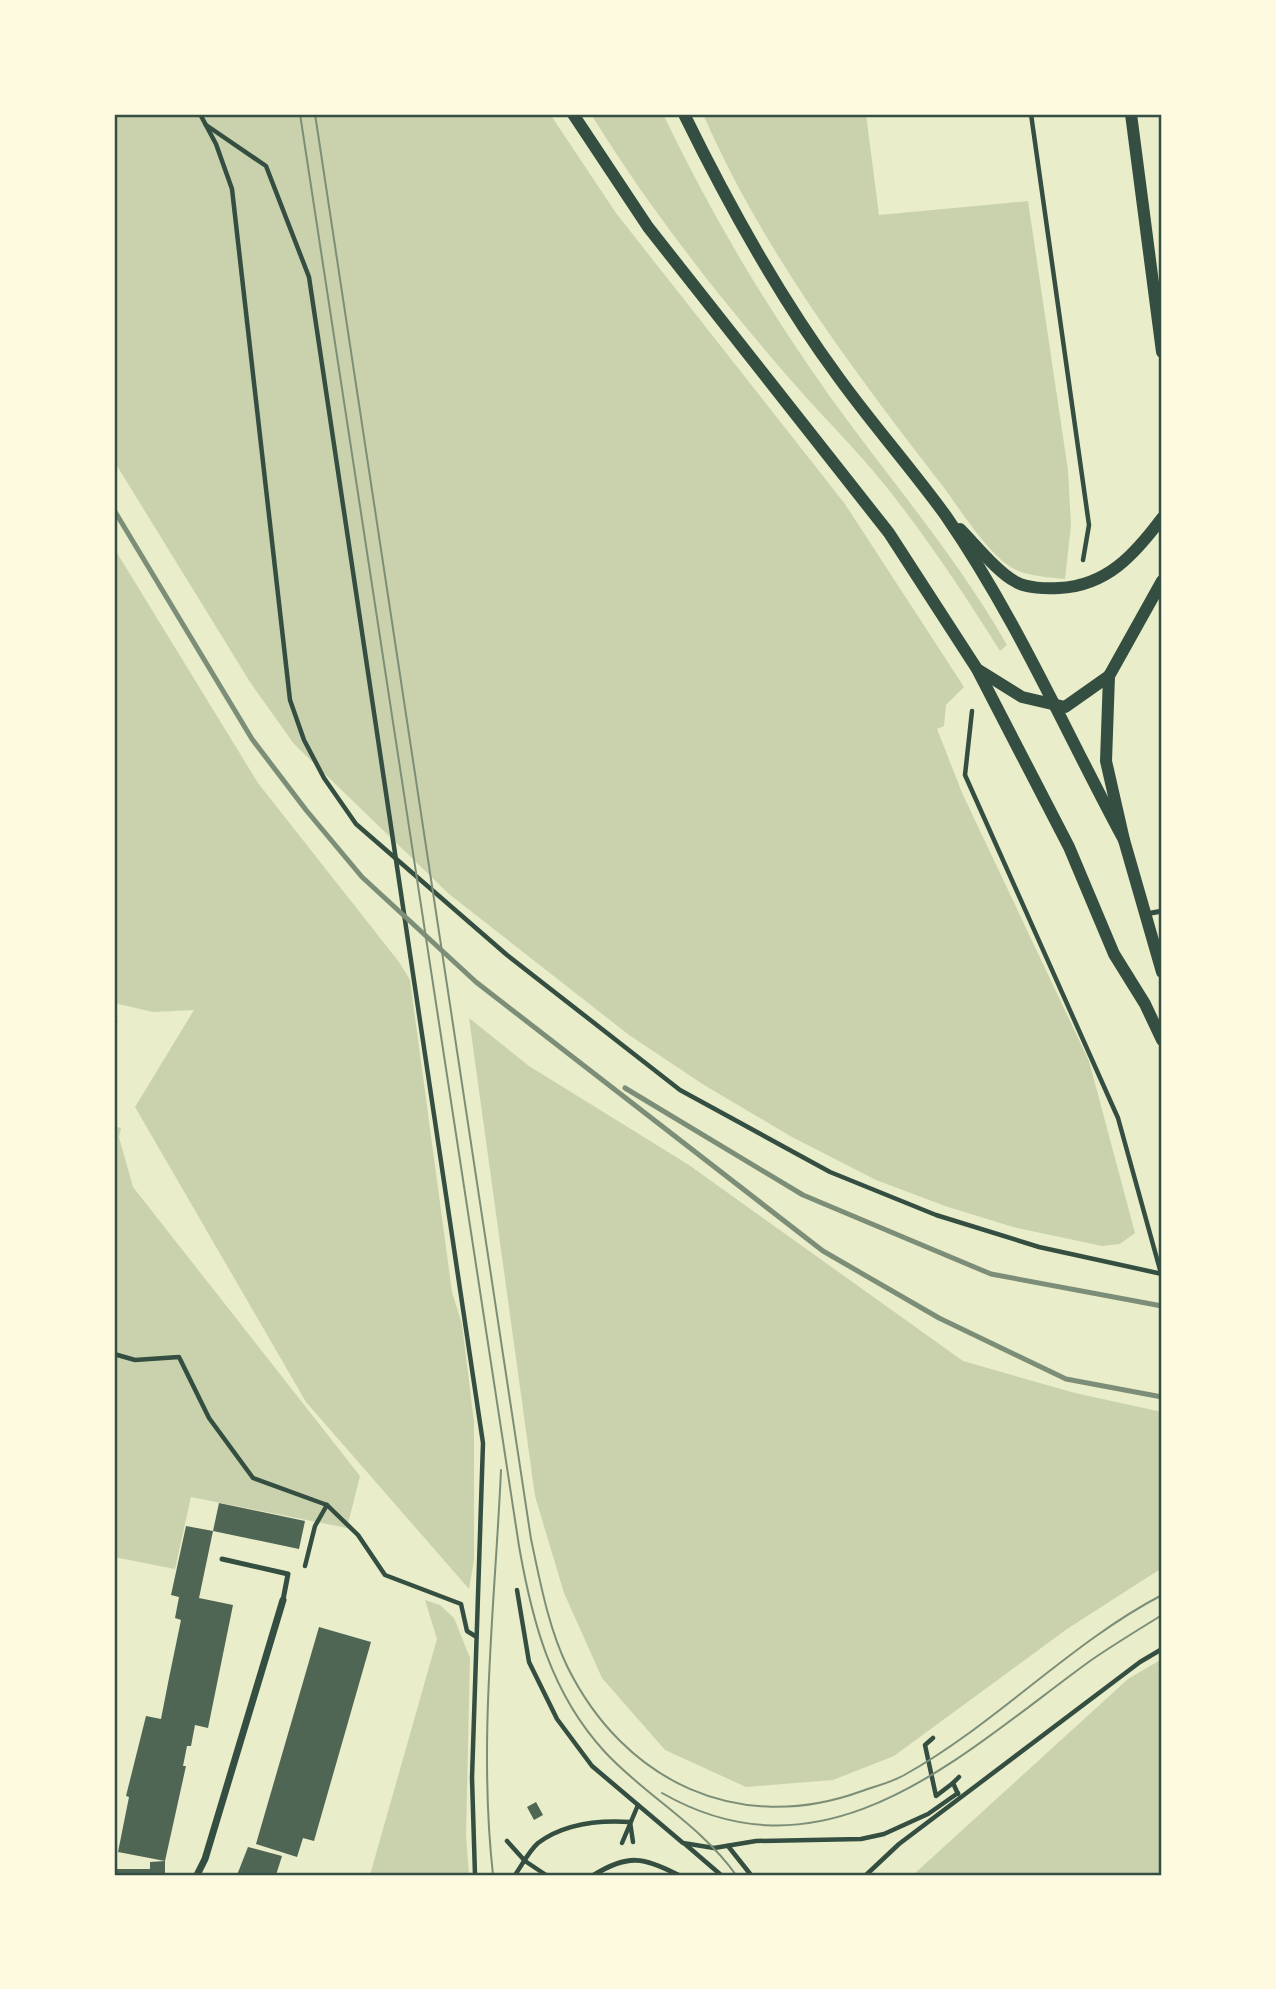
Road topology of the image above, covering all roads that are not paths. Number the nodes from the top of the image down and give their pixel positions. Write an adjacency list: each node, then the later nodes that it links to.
1 (573, 114): 8 (street)
2 (684, 114): 5 (street)
3 (1131, 114): 4 (street)
4 (1162, 352)
5 (945, 516): 6 (street); 10 (street)
6 (1162, 518)
7 (1162, 581): 9 (street)
8 (977, 669): 10 (street); 15 (street)
9 (1109, 676): 10 (street); 11 (street)
10 (1056, 704): 11 (street)
11 (1124, 840): 13 (street)
12 (1162, 911): 13 (lane)
13 (1146, 914): 14 (street)
14 (1162, 972)
15 (1162, 1040)
16 (222, 1559): 17 (lane)
17 (283, 1600): 18 (street)
18 (197, 1875)
19 (594, 1875): 20 (lane)
20 (678, 1875)

